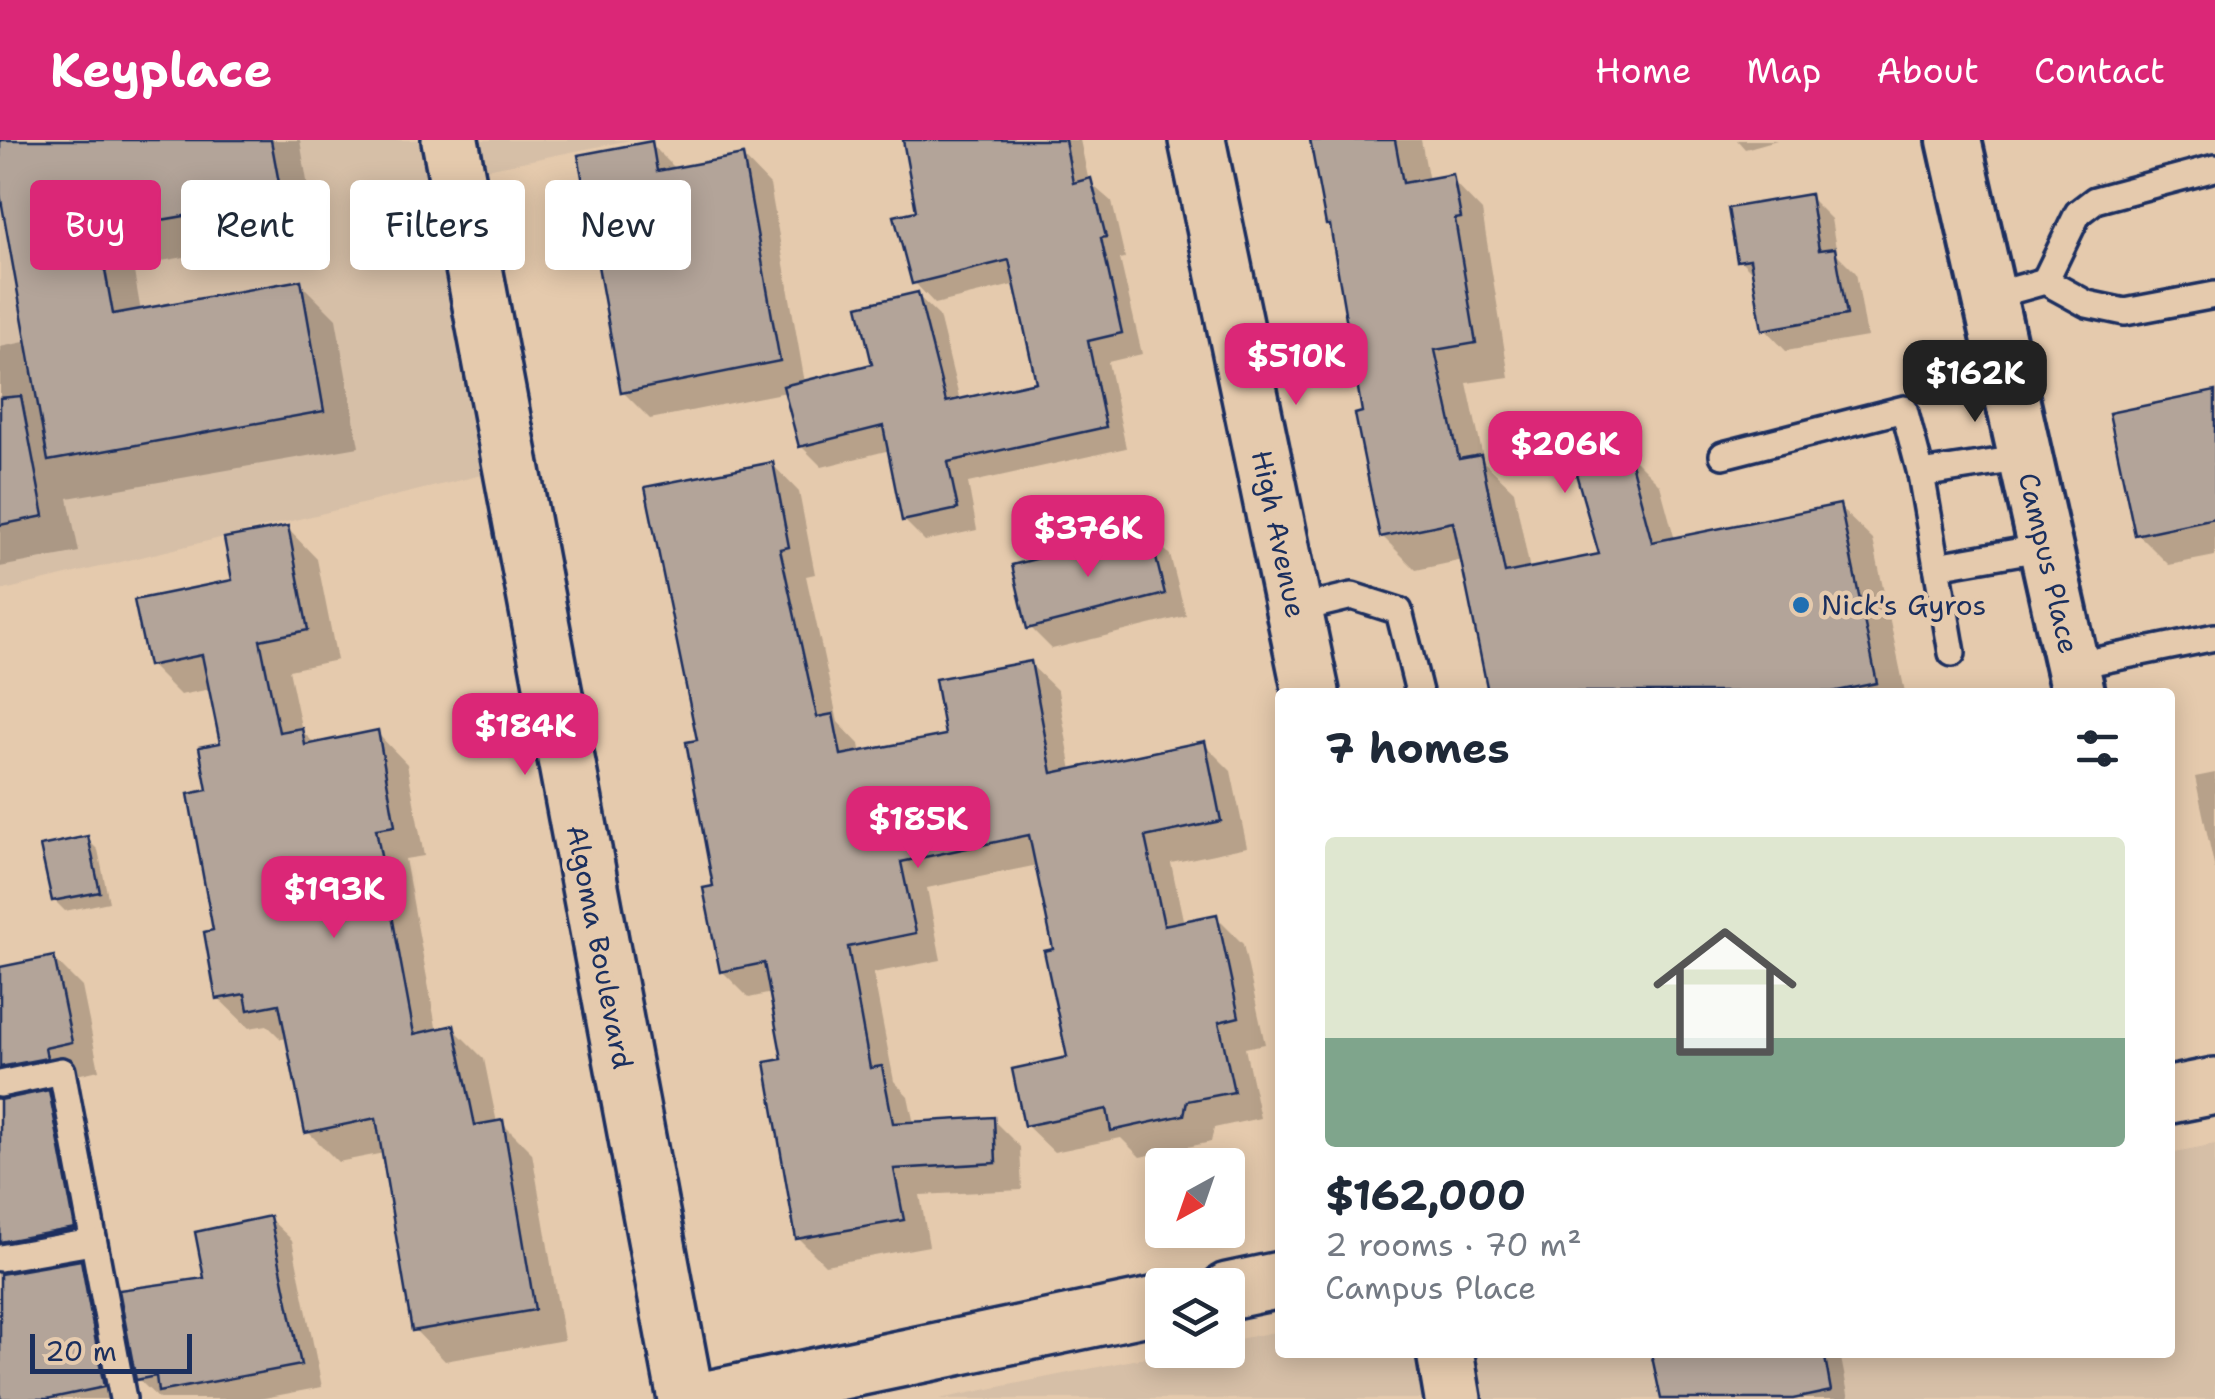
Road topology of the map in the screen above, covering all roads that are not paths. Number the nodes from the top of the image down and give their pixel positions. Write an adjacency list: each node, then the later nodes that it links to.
1 (450, 140): 29 (main road, Algoma Boulevard)
2 (1197, 140): 13 (main road, High Avenue)
3 (1954, 140): 7 (street, Campus Place)
4 (2215, 168): 5 (lane)
5 (2045, 282): 6 (lane); 7 (lane)
6 (2215, 296)
7 (1988, 297): 9 (street, Campus Place)
8 (1723, 455): 10 (lane)
9 (2025, 458): 10 (lane); 11 (street, Campus Place)
10 (1922, 474): 12 (lane)
11 (2045, 548): 12 (lane); 16 (street, Campus Place)
12 (1937, 566): 15 (lane)
13 (1294, 610): 17 (main road, High Avenue); 18 (lane)
14 (2215, 637): 16 (lane)
15 (1952, 653)
16 (2075, 679)
17 (1311, 688)
18 (1418, 688)
19 (0, 1084): 22 (lane)
20 (2215, 1086): 21 (main road)
21 (2175, 1094)
22 (92, 1242): 23 (lane); 28 (lane)
23 (0, 1258)
24 (1275, 1281): 25 (main road)
25 (1245, 1287)
26 (1145, 1308): 30 (main road)
27 (1446, 1358): 31 (main road)
28 (122, 1399)
29 (686, 1399)
30 (708, 1399)
31 (1453, 1399)

